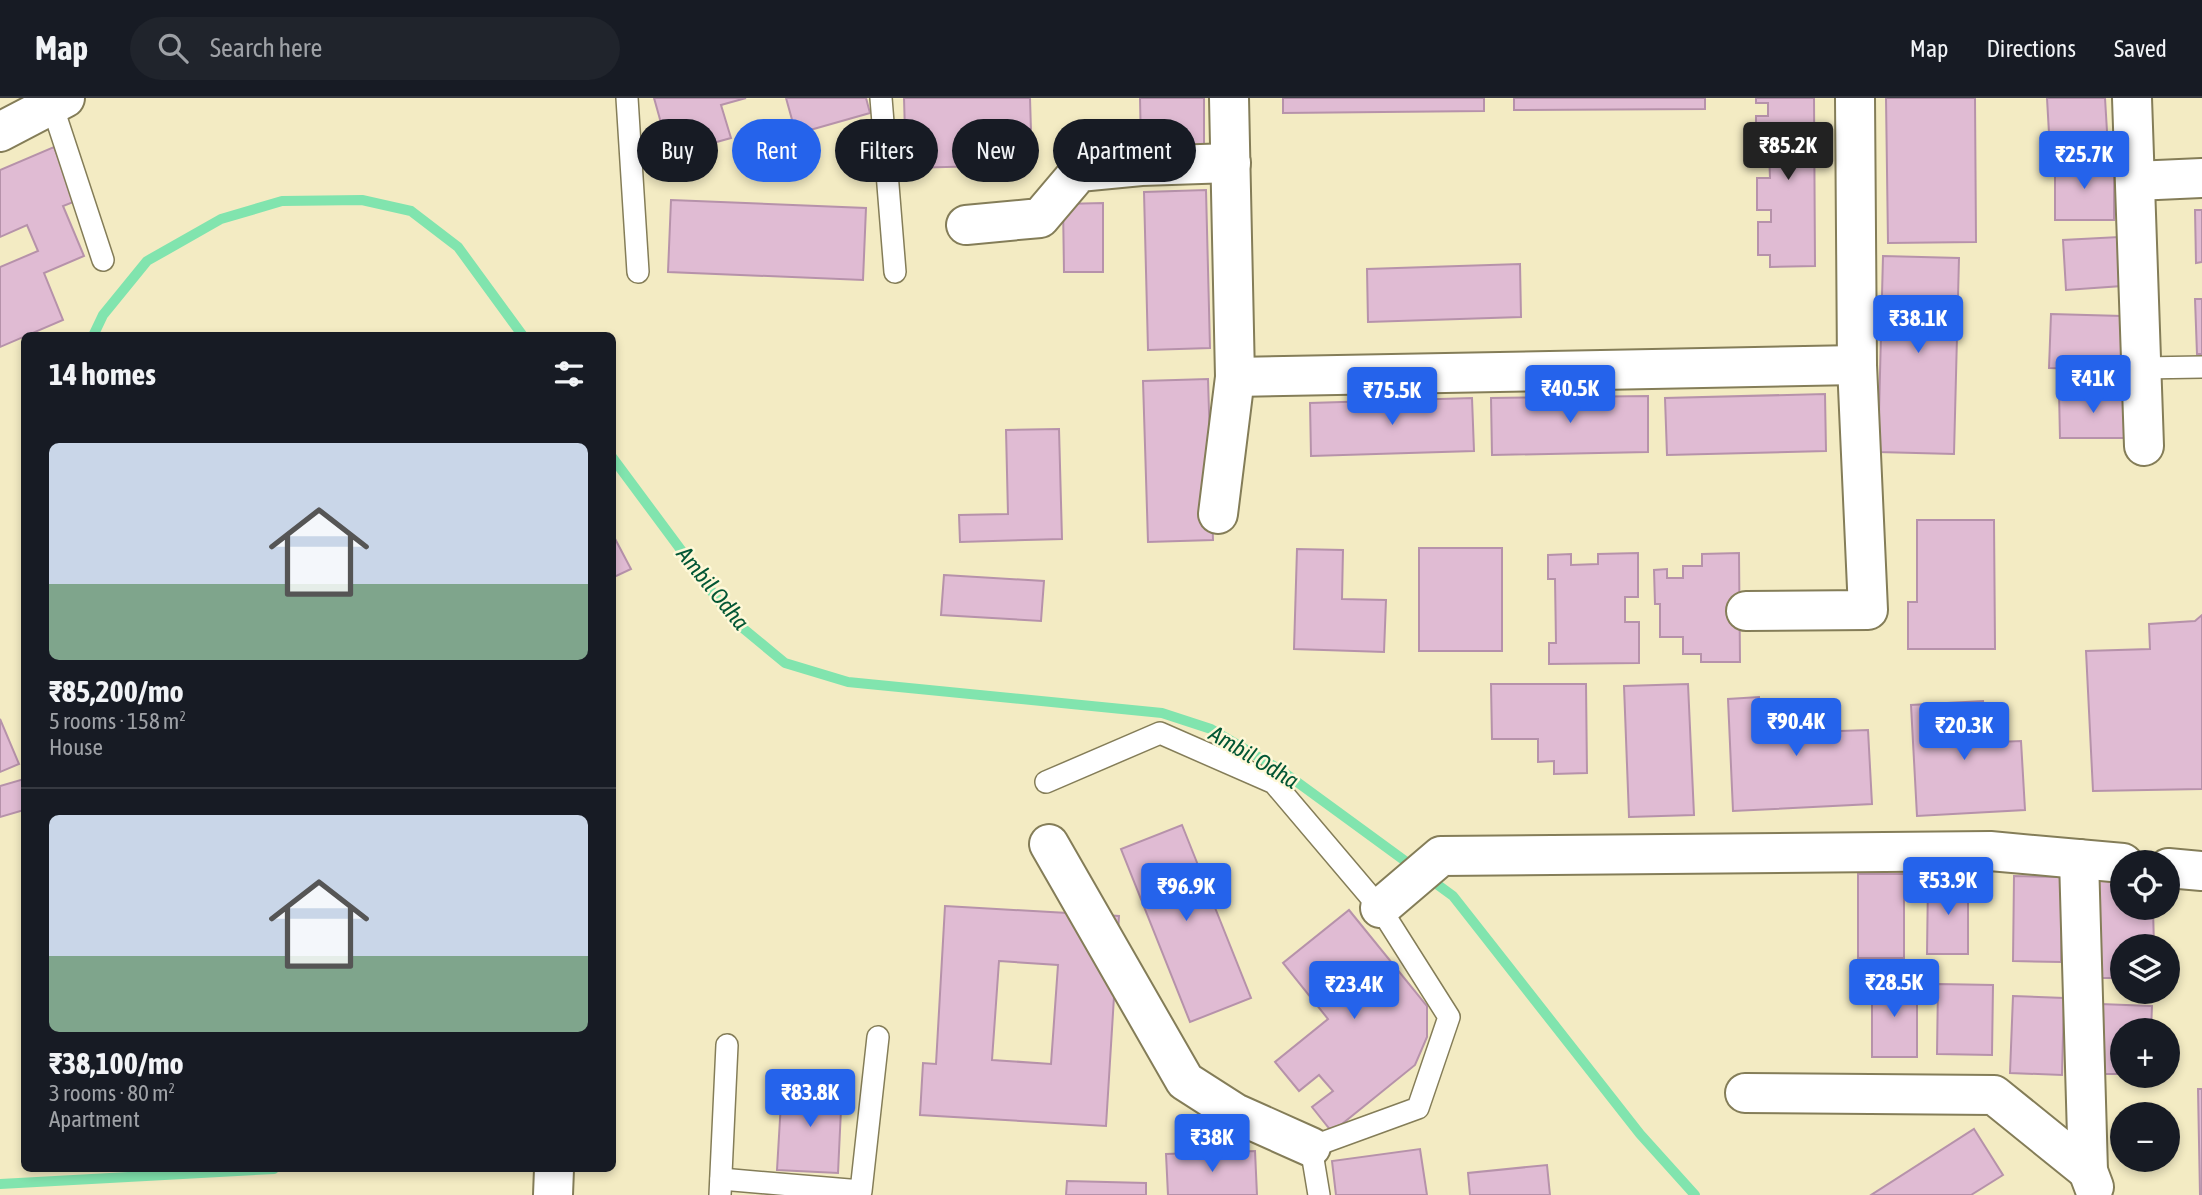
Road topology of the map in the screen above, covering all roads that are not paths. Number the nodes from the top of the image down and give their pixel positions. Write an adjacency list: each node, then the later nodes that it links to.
1 (627, 98): 13 (lane)
2 (881, 98): 14 (lane)
3 (1230, 98): 8 (street)
4 (1855, 98): 15 (street)
5 (2132, 98): 10 (street)
6 (58, 101): 7 (street); 12 (lane)
7 (0, 132)
8 (1231, 163): 11 (street); 18 (street)
9 (2202, 178): 10 (street)
10 (2134, 181): 17 (street)
11 (966, 225)
12 (103, 260)
13 (638, 272)
14 (895, 272)
15 (1857, 365): 18 (street); 21 (street)
16 (2202, 367): 17 (lane)
17 (2142, 368): 19 (street)
18 (1235, 377): 20 (street)
19 (2144, 446)
20 (1218, 514)
21 (1746, 611)
22 (1046, 782): 28 (lane)
23 (1048, 844): 32 (street)
24 (2078, 859): 25 (street); 28 (street); 34 (street)
25 (2110, 862)
26 (2180, 869): 27 (street)
27 (2202, 871)
28 (1393, 896): 32 (lane)
29 (878, 1037): 35 (lane)
30 (727, 1045): 35 (lane)
31 (1745, 1093): 34 (street)
32 (1311, 1147): 37 (lane)
33 (554, 1172): 36 (street)
34 (2093, 1183)
35 (720, 1187)
36 (553, 1195)
37 (1319, 1195)

